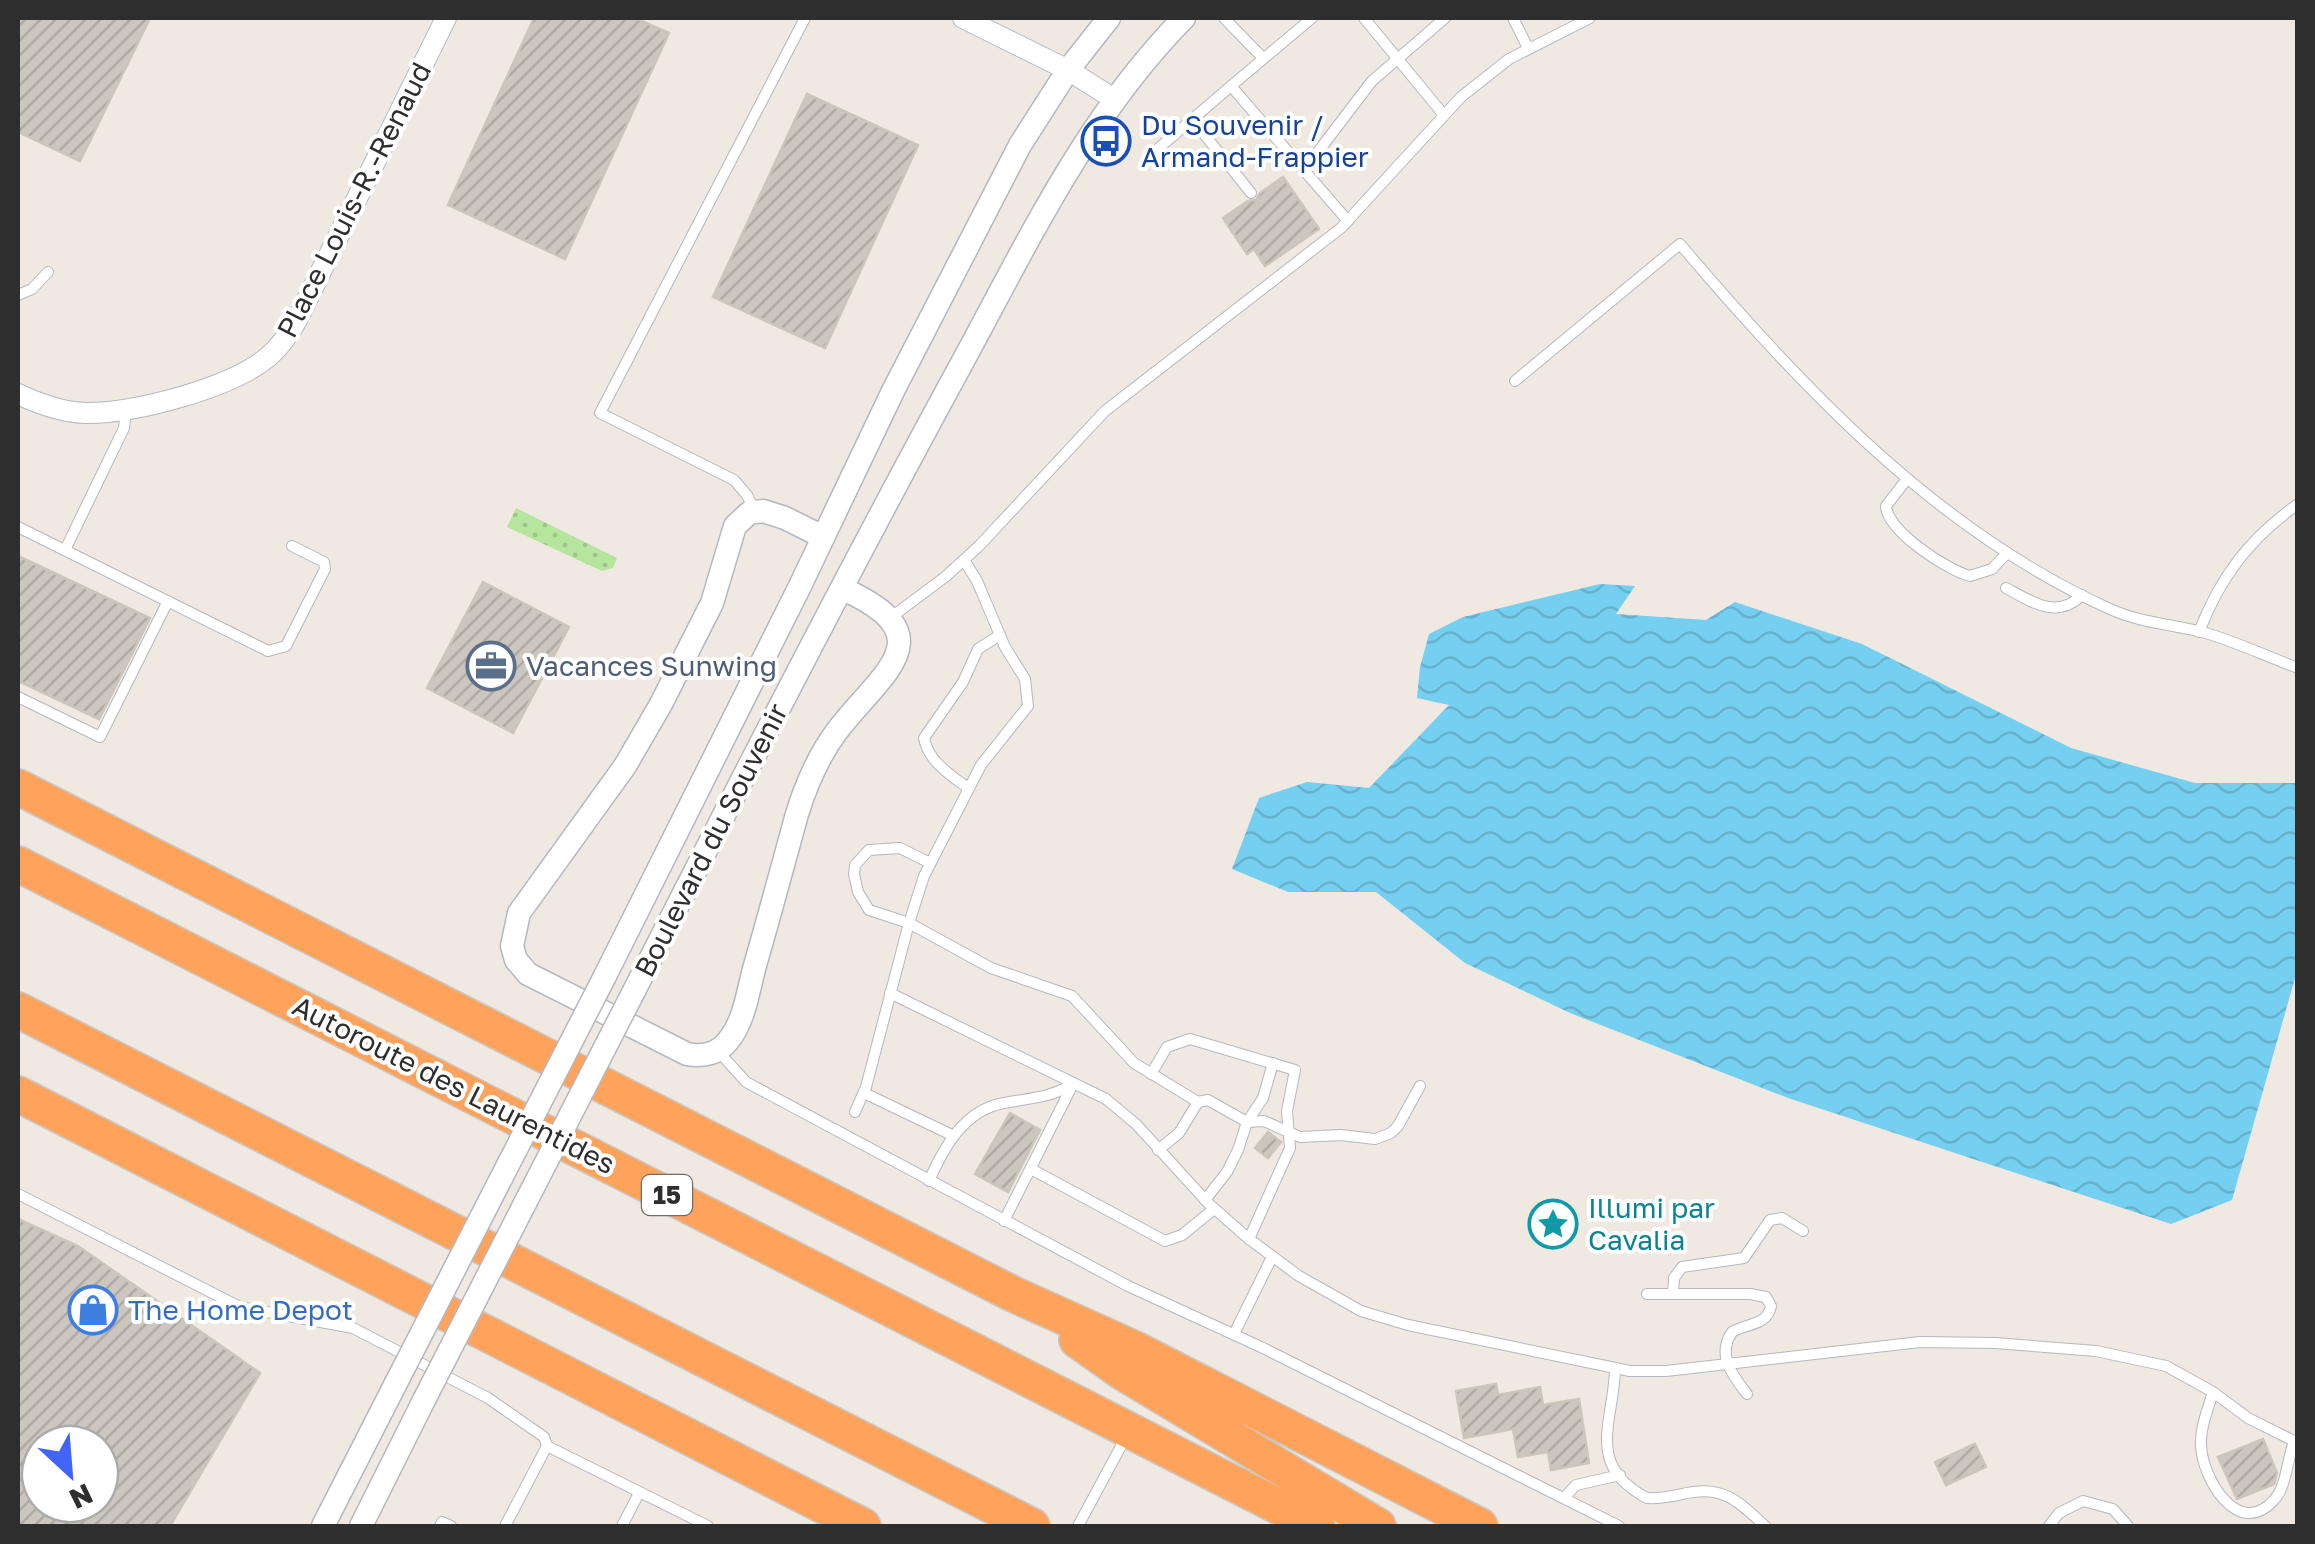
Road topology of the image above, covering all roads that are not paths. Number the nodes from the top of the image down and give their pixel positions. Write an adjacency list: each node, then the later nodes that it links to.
1 (446, 18): 28 (street, Place Louis-R.-Renaud)
2 (804, 18): 31 (lane)
3 (963, 18): 15 (street)
4 (1109, 18): 15 (street, Boulevard du Souvenir)
5 (1184, 18): 17 (street, Boulevard du Souvenir)
6 (1224, 18): 13 (lane)
7 (1312, 18): 13 (lane)
8 (1364, 18): 14 (lane)
9 (1445, 18): 14 (lane)
10 (1513, 18): 12 (lane)
11 (1590, 18): 12 (lane)
12 (1528, 48): 18 (lane)
13 (1263, 58): 16 (lane)
14 (1396, 58): 18 (lane); 21 (lane)
15 (1068, 70): 17 (street); 33 (street, Boulevard du Souvenir)
16 (1230, 86): 19 (lane); 21 (lane)
17 (1114, 99): 39 (street, Boulevard du Souvenir)
18 (1443, 114): 23 (lane)
19 (1192, 119): 20 (lane); 22 (lane)
20 (1153, 153)
21 (1304, 170): 23 (lane)
22 (1251, 193)
23 (1348, 221): 37 (lane)
24 (48, 272): 25 (lane)
25 (18, 294)
26 (1516, 380): 29 (lane)
27 (18, 394): 28 (street, Place Louis-R.-Renaud)
28 (126, 410): 35 (lane)
29 (1907, 479): 36 (lane); 36 (lane)
30 (2298, 504): 43 (lane)
31 (755, 512): 33 (street); 54 (street)
32 (18, 527): 35 (lane)
33 (823, 537): 90 (street, Boulevard du Souvenir, bridge)
34 (292, 546): 41 (lane)
35 (65, 550): 41 (lane)
36 (2007, 553): 40 (lane)
37 (964, 560): 42 (lane); 44 (lane)
38 (2006, 588): 40 (lane)
39 (843, 589): 42 (street); 91 (street, Boulevard du Souvenir, bridge)
40 (2082, 595): 43 (lane)
41 (168, 601): 46 (lane)
42 (890, 618): 54 (street)
43 (2199, 632): 45 (lane)
44 (1000, 635): 48 (lane); 48 (lane)
45 (2298, 668)
46 (18, 696)
47 (18, 787): 75 (highway)
48 (968, 788): 49 (lane)
49 (930, 863): 51 (lane); 51 (lane)
50 (18, 864): 83 (highway, Autoroute des Laurentides / 15)
51 (908, 923): 52 (lane); 56 (lane)
52 (890, 994): 57 (lane); 59 (lane)
53 (18, 1010): 99 (highway)
54 (717, 1050): 68 (lane)
55 (1274, 1064): 56 (lane); 63 (lane); 64 (lane)
56 (1151, 1074): 61 (lane)
57 (1074, 1084): 65 (lane); 66 (lane); 67 (lane)
58 (1420, 1086): 64 (lane)
59 (864, 1093): 62 (lane); 65 (lane)
60 (18, 1094): 89 (highway)
61 (1198, 1102): 63 (lane); 66 (lane)
62 (855, 1112)
63 (1247, 1122): 64 (lane); 70 (lane)
64 (1290, 1132): 73 (lane)
65 (954, 1136): 68 (lane)
66 (1158, 1150): 70 (lane)
67 (1031, 1169): 70 (lane); 71 (lane)
68 (929, 1181): 71 (lane)
69 (18, 1194): 85 (lane)
70 (1210, 1204): 73 (lane)
71 (1004, 1221): 78 (lane)
72 (1804, 1231): 77 (lane)
73 (1250, 1239): 74 (lane)
74 (1272, 1257): 78 (lane); 80 (lane)
75 (1013, 1294): 102 (highway); 103 (highway)
76 (1647, 1294): 77 (lane)
77 (1673, 1294): 79 (lane)
78 (1234, 1334): 88 (lane)
79 (1727, 1364): 80 (lane); 81 (lane); 82 (lane)
80 (1615, 1369): 86 (lane)
81 (2213, 1392): 84 (lane); 84 (lane)
82 (1748, 1394)
83 (1130, 1430): 100 (lane); 101 (highway, Autoroute des Laurentides / 15)
84 (2296, 1442)
85 (547, 1446): 87 (lane); 94 (lane)
86 (1620, 1474): 88 (lane); 105 (lane)
87 (640, 1493): 95 (lane); 96 (lane)
88 (1564, 1498): 104 (lane)
89 (824, 1505): 97 (highway); 98 (highway)
90 (323, 1526)
91 (361, 1526)
92 (440, 1526): 93 (lane)
93 (451, 1526)
94 (505, 1526)
95 (622, 1526)
96 (708, 1526)
97 (863, 1526)
98 (886, 1526)
99 (1032, 1526)
100 (1078, 1526)
101 (1317, 1526)
102 (1378, 1526)
103 (1480, 1526)
104 (1619, 1526)
105 (1765, 1526)
106 (2049, 1526): 107 (lane)
107 (2128, 1526)

